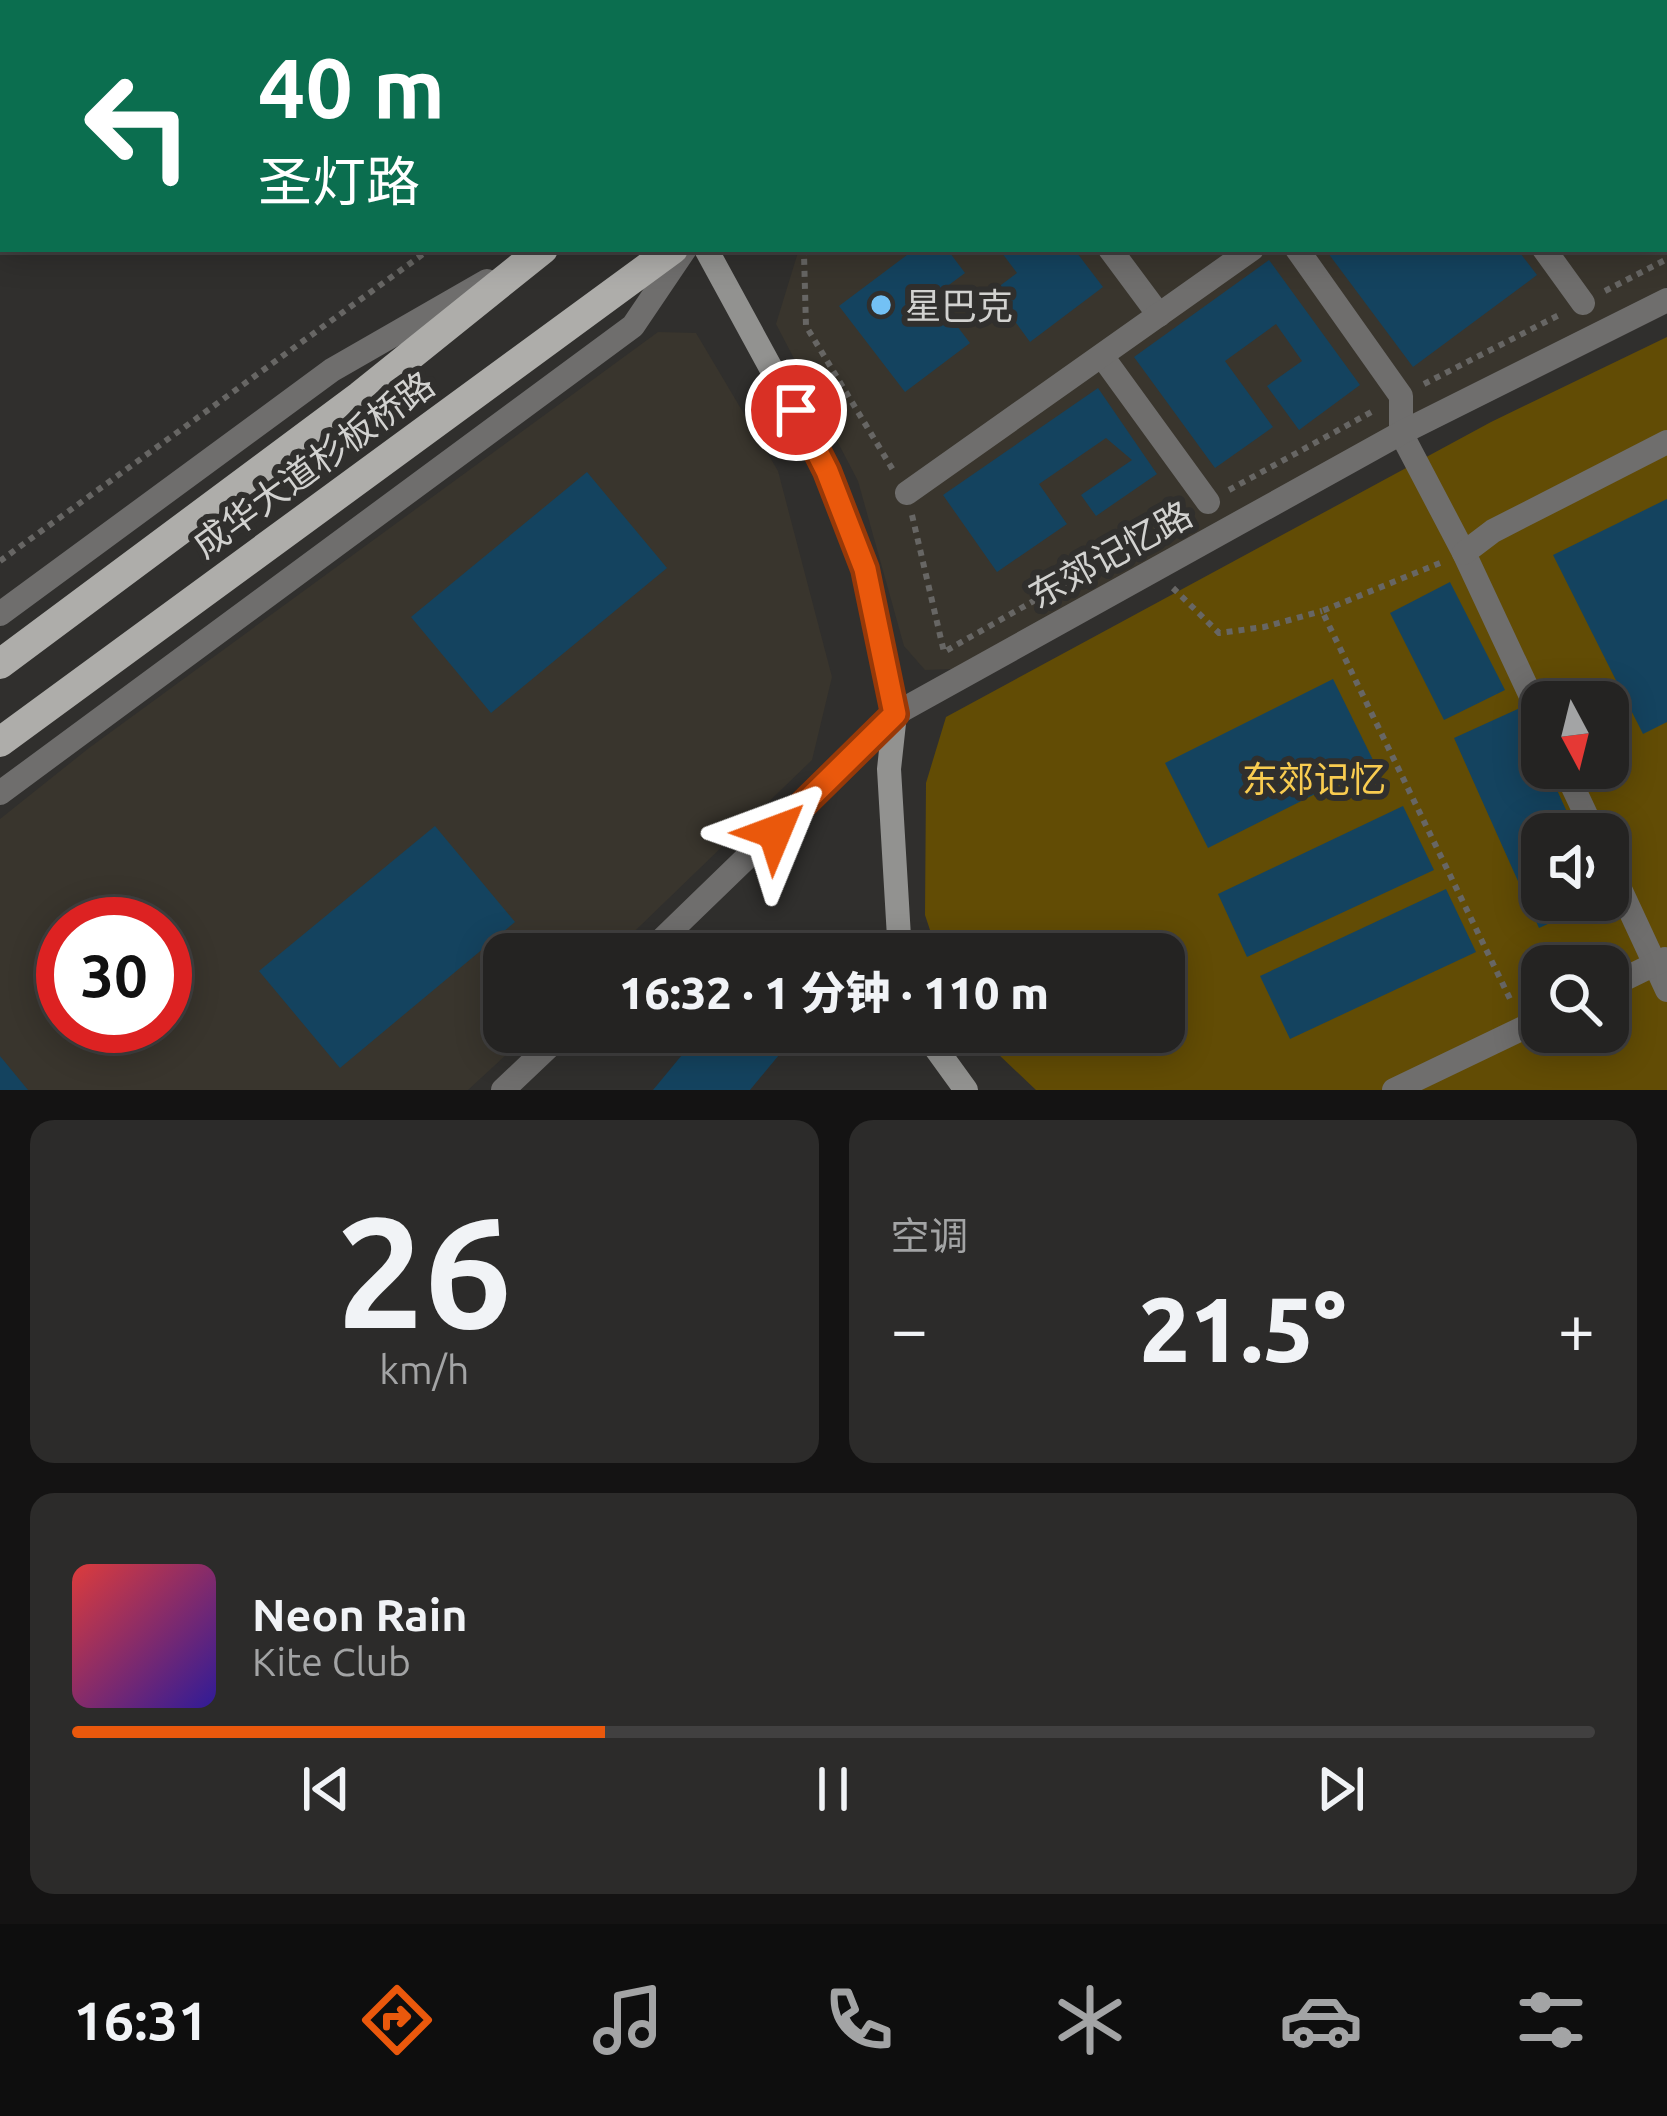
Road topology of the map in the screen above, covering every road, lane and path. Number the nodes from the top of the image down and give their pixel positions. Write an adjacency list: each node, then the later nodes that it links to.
1 (426, 252): 20 (path)
2 (537, 252): 23 (street)
3 (538, 252): 24 (main road, 成华大道杉板桥路)
4 (669, 252): 27 (main road, 成华大道杉板桥路)
5 (683, 252): 28 (street)
6 (708, 252): 26 (street)
7 (1112, 252): 13 (street)
8 (1248, 252): 13 (street)
9 (1299, 252): 15 (street)
10 (1546, 252): 12 (street)
11 (1667, 300): 15 (street, 东郊记忆路)
12 (1583, 303)
13 (1160, 315): 14 (street)
14 (1102, 356): 17 (street); 18 (street)
15 (1401, 433): 19 (street); 21 (street, 东郊记忆路)
16 (1667, 442): 19 (street)
17 (907, 494)
18 (1208, 502)
19 (1465, 553): 22 (path); 25 (street)
20 (0, 561)
21 (1155, 570): 22 (path); 26 (street, 东郊记忆路)
22 (1322, 610): 35 (path)
23 (0, 614)
24 (0, 664)
25 (1524, 681)
26 (895, 714): 30 (street, 东郊记忆路); 31 (street)
27 (0, 742)
28 (0, 793)
29 (1629, 901): 32 (street)
30 (668, 933)
31 (899, 933)
32 (1661, 961): 33 (street); 34 (street)
33 (1629, 977)
34 (1667, 990)
35 (1521, 1000)
36 (1521, 1029): 41 (street)
37 (542, 1053): 39 (street)
38 (939, 1053): 40 (street)
39 (503, 1090)
40 (966, 1090)
41 (1394, 1090)

